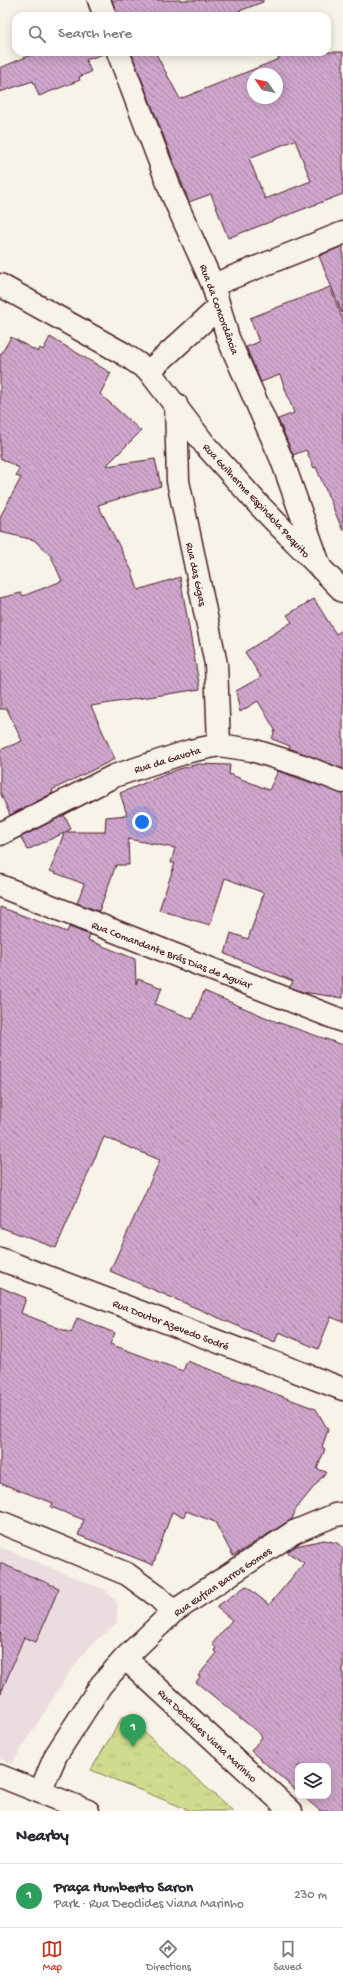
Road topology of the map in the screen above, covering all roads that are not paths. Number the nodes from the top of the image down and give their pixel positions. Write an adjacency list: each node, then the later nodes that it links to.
1 (99, 0): 2 (street)
2 (104, 12)
3 (120, 56): 6 (street, Rua da Concordância)
4 (343, 233): 6 (street)
5 (0, 285): 8 (street, Rua Guilherme Espindola Pequito)
6 (213, 285): 7 (street, Rua da Concordância)
7 (219, 307): 8 (street); 10 (street, Rua da Concordância)
8 (149, 371): 9 (street, Rua Guilherme Espindola Pequito)
9 (176, 404): 10 (street, Rua Guilherme Espindola Pequito); 12 (street, Rua das Gigas)
10 (320, 567): 11 (street, Rua Guilherme Espindola Pequito)
11 (343, 591)
12 (219, 745): 13 (street, Rua da Gavota); 14 (street, Rua da Gavota)
13 (343, 782)
14 (0, 834)
15 (0, 886): 16 (street, Rua Comandante Brás Dias de Aguiar)
16 (343, 1021)
17 (0, 1259): 18 (street, Rua Doutor Azevedo Sodré)
18 (343, 1389)
19 (343, 1514): 21 (street, Rua Eufran Barros Gomes)
20 (0, 1522): 21 (street)
21 (173, 1612): 22 (street, Rua Eufran Barros Gomes)
22 (125, 1658): 24 (street, Rua Eufran Barros Gomes); 26 (street, Rua Deoclides Viana Marinho)
23 (0, 1776): 24 (street)
24 (40, 1792): 25 (street)
25 (88, 1811)
26 (291, 1811)

